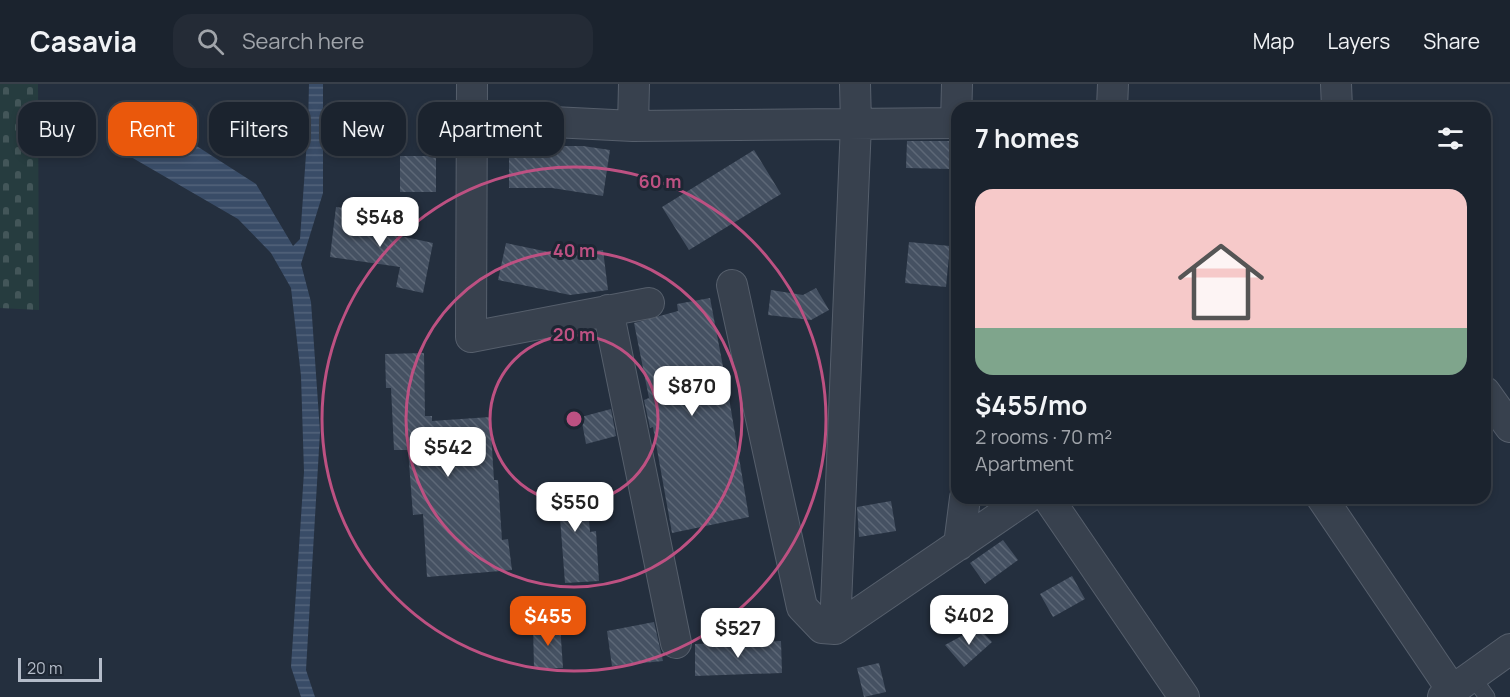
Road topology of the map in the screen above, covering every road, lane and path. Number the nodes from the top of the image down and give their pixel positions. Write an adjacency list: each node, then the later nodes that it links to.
1 (472, 84): 7 (street)
2 (634, 84): 14 (street)
3 (855, 84): 13 (street)
4 (957, 84): 8 (street)
5 (1113, 84): 9 (street)
6 (1336, 84): 10 (street)
7 (471, 102)
8 (957, 102)
9 (1112, 102)
10 (1337, 102)
11 (564, 123): 14 (street)
12 (951, 123): 13 (street)
13 (856, 124): 14 (street); 26 (street)
14 (633, 126)
15 (471, 156): 18 (street)
16 (732, 285): 26 (street)
17 (649, 303): 18 (street)
18 (608, 310): 27 (street)
19 (1491, 400): 20 (street)
20 (1510, 427)
21 (964, 504): 25 (street)
22 (1018, 504): 25 (street)
23 (1052, 504): 30 (street)
24 (1326, 504): 29 (street)
25 (959, 544): 26 (street)
26 (835, 629)
27 (676, 643)
28 (1510, 649): 29 (street)
29 (1463, 690)
30 (1184, 697)

